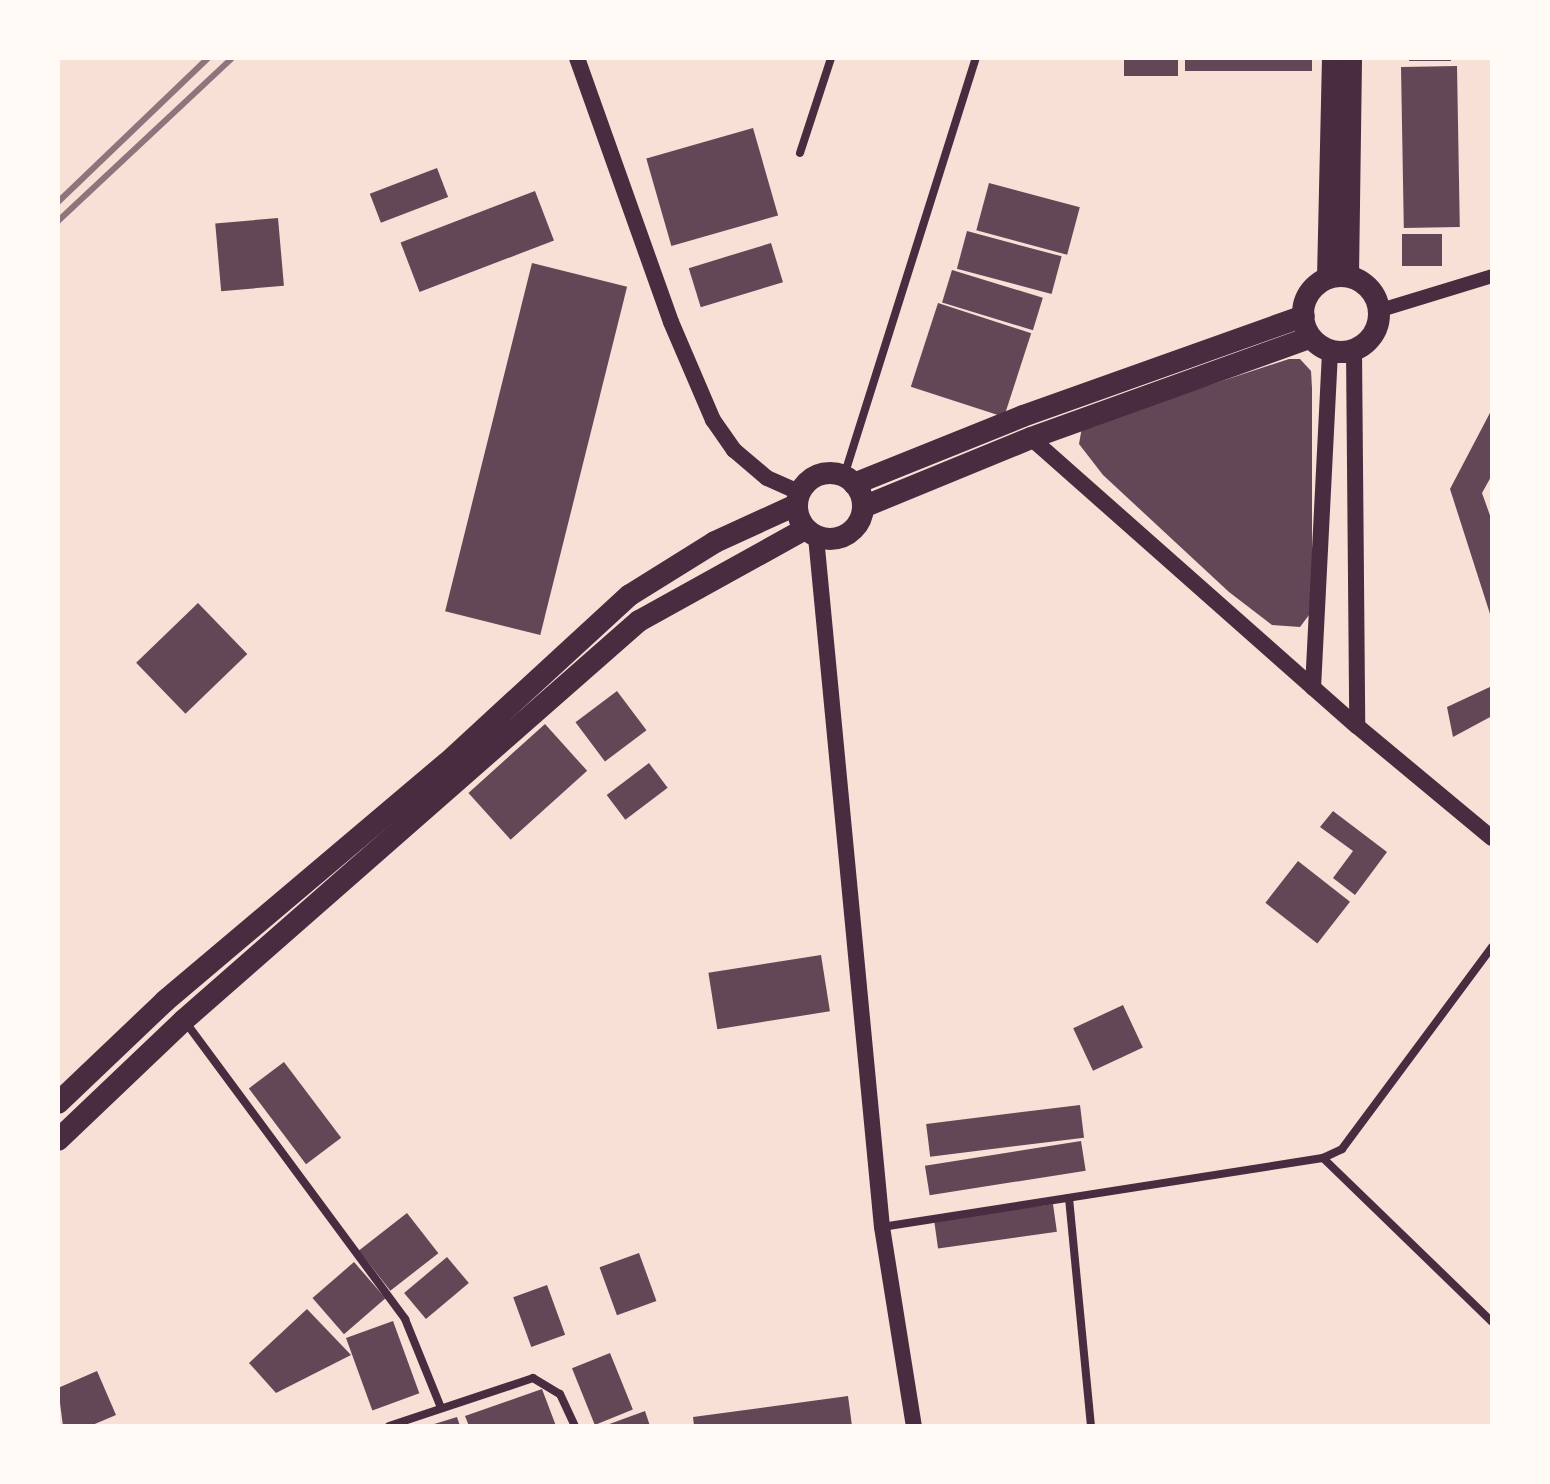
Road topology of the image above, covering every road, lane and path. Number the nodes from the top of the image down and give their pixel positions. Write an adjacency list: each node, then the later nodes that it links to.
1 (577, 58): 15 (main road)
2 (831, 58): 6 (street)
3 (976, 58): 14 (street)
4 (1333, 58): 8 (highway)
5 (1351, 58): 8 (highway)
6 (800, 153)
7 (1492, 276): 9 (street)
8 (1338, 277): 9 (highway); 10 (highway)
9 (1381, 310): 11 (highway)
10 (1306, 327): 12 (highway); 13 (highway); 14 (highway)
11 (1354, 350): 12 (highway); 19 (main road)
12 (1330, 352): 18 (main road)
13 (1031, 438): 16 (highway); 18 (main road)
14 (849, 480): 15 (highway); 16 (highway)
15 (798, 499): 17 (highway); 23 (highway)
16 (863, 507): 17 (highway)
17 (811, 533): 22 (highway); 27 (main road)
18 (1313, 688): 19 (main road)
19 (1357, 726): 20 (main road)
20 (1492, 838)
21 (1492, 947): 25 (street)
22 (184, 1020): 24 (highway); 29 (street)
23 (58, 1103)
24 (58, 1140)
25 (1323, 1158): 26 (street); 28 (street)
26 (1069, 1198): 27 (street); 33 (street)
27 (882, 1227): 32 (main road)
28 (1492, 1322)
29 (440, 1405): 30 (street); 31 (street)
30 (389, 1426)
31 (575, 1426)
32 (914, 1426)
33 (1091, 1426)

